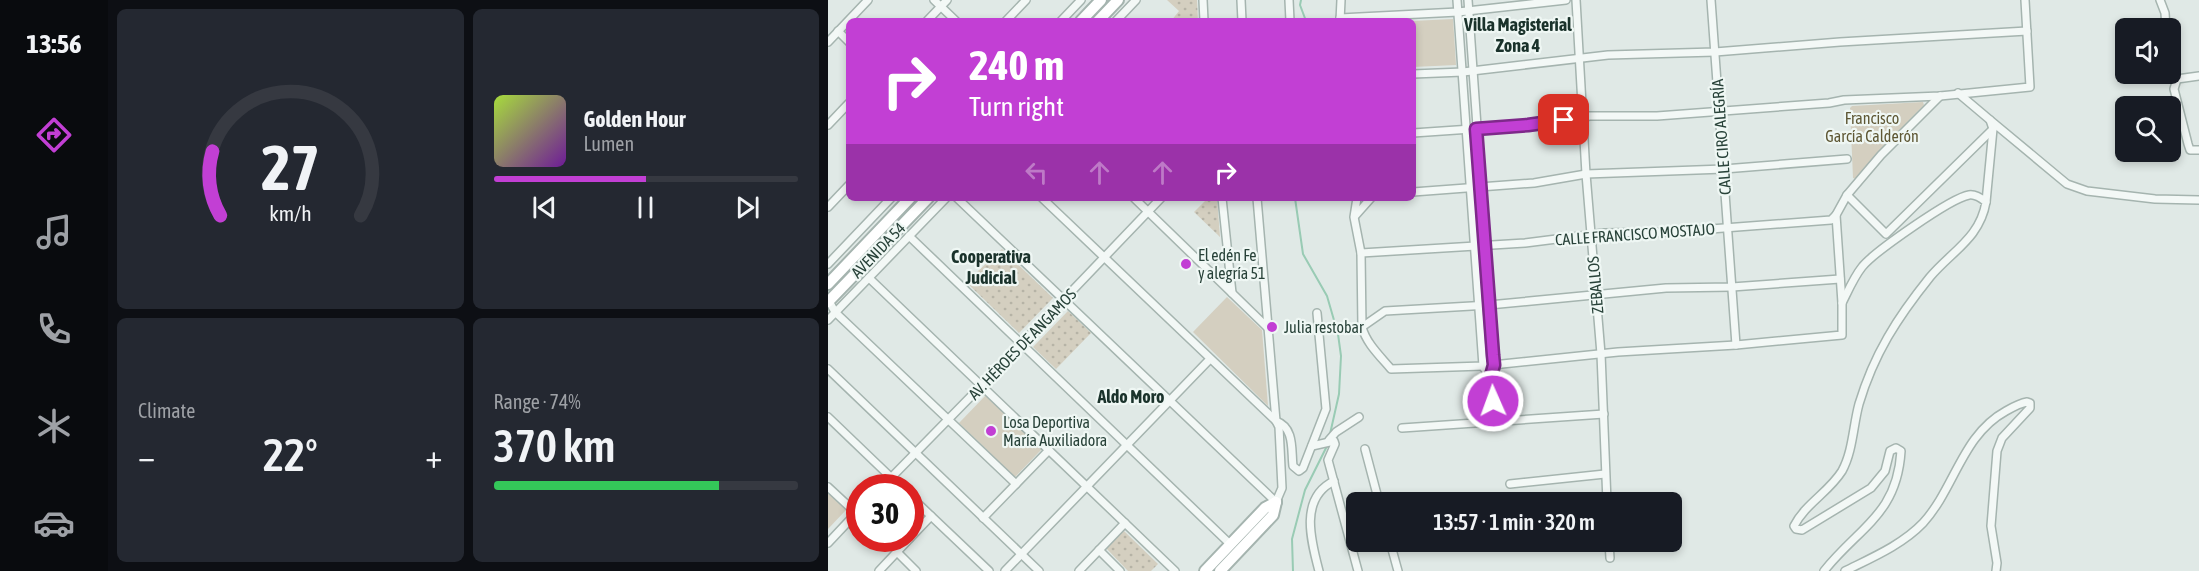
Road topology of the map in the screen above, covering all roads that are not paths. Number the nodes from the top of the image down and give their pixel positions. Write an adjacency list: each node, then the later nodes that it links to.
1 (868, 0): 23 (street)
2 (934, 0): 20 (street)
3 (947, 0): 20 (street)
4 (1026, 0): 26 (street)
5 (1081, 0): 27 (street)
6 (1101, 0): 28 (main road)
7 (1118, 0): 29 (main road)
8 (1136, 0): 30 (street)
9 (1203, 0): 31 (street)
10 (1240, 0): 32 (street)
11 (1289, 0): 33 (street)
12 (1341, 0): 34 (street)
13 (1457, 0): 22 (street)
14 (1468, 0): 21 (street)
15 (1566, 0): 21 (street)
16 (1576, 0): 43 (street, ZEBALLOS)
17 (1711, 0): 42 (street, CALLE CIRO ALEGRÍA)
18 (2025, 0): 38 (street)
19 (2160, 0): 36 (street)
20 (941, 7): 24 (street); 25 (street)
21 (1468, 10): 22 (street); 44 (street)
22 (1458, 12): 35 (street); 45 (street)
23 (851, 18)
24 (930, 18)
25 (953, 18)
26 (1009, 18)
27 (1064, 18)
28 (1083, 18)
29 (1101, 18)
30 (1122, 18)
31 (1204, 18)
32 (1242, 18)
33 (1290, 18)
34 (1340, 18)
35 (1370, 18)
36 (2165, 18)
37 (846, 23): 39 (street)
38 (2027, 31): 42 (street); 50 (street)
39 (838, 32): 40 (street); 41 (street)
40 (846, 39)
41 (828, 42)
42 (1715, 52): 43 (street); 53 (street, CALLE CIRO ALEGRÍA)
43 (1579, 58): 44 (street); 54 (street, ZEBALLOS)
44 (1473, 70): 45 (street); 57 (street)
45 (1462, 72): 46 (street); 59 (street)
46 (1416, 74)
47 (2199, 76): 48 (street)
48 (2181, 78)
49 (2176, 84): 61 (street)
50 (1958, 93): 51 (street); 55 (street)
51 (1941, 96): 53 (street); 69 (street)
52 (846, 106): 56 (street)
53 (1719, 111): 54 (street); 63 (street, CALLE CIRO ALEGRÍA)
54 (1582, 117): 57 (street); 64 (street, ZEBALLOS)
55 (1990, 120): 58 (street); 70 (street)
56 (828, 125)
57 (1476, 129): 59 (street); 67 (street)
58 (1993, 129): 69 (street); 83 (street)
59 (1467, 130): 60 (street); 66 (street)
60 (1416, 133)
61 (2199, 150)
62 (1847, 159): 63 (street)
63 (1724, 169): 64 (street); 88 (street, CALLE CIRO ALEGRÍA)
64 (1586, 174): 67 (street); 89 (street, ZEBALLOS)
65 (846, 188): 84 (street)
66 (1470, 188): 67 (street); 68 (street); 92 (street)
67 (1480, 188): 91 (street)
68 (1416, 192)
69 (1847, 195): 86 (street)
70 (2199, 200)
71 (888, 201): 95 (street)
72 (907, 201): 98 (main road)
73 (925, 201): 103 (main road, AVENIDA 54)
74 (943, 201): 90 (street)
75 (960, 201): 102 (street)
76 (1045, 201): 94 (street)
77 (1137, 201): 85 (street)
78 (1158, 201): 85 (street, AV. HÉROES DE ANGAMOS)
79 (1222, 201): 100 (street)
80 (1257, 201): 111 (street)
81 (1357, 201): 87 (street)
82 (1368, 201): 87 (street)
83 (1986, 201): 104 (street); 174 (street)
84 (828, 207)
85 (1148, 212): 94 (street, AV. HÉROES DE ANGAMOS); 100 (street)
86 (1836, 215): 88 (street, CALLE FRANCISCO MOSTAJO); 97 (street)
87 (1354, 217): 93 (street)
88 (1727, 228): 89 (street, CALLE FRANCISCO MOSTAJO); 99 (street, CALLE CIRO ALEGRÍA)
89 (1591, 234): 91 (street, CALLE FRANCISCO MOSTAJO); 101 (street, ZEBALLOS)
90 (909, 236): 96 (street); 112 (street)
91 (1484, 246): 92 (street, CALLE FRANCISCO MOSTAJO); 105 (street)
92 (1475, 247): 93 (street, CALLE FRANCISCO MOSTAJO); 106 (street)
93 (1361, 254): 110 (street)
94 (1105, 258): 102 (street, AV. HÉROES DE ANGAMOS); 115 (street)
95 (828, 264)
96 (869, 278): 107 (street); 120 (street)
97 (1840, 279): 99 (street); 104 (street)
98 (828, 284)
99 (1732, 287): 101 (street); 113 (street, CALLE CIRO ALEGRÍA)
100 (1232, 293): 111 (street)
101 (1597, 293): 105 (street); 114 (street, ZEBALLOS)
102 (1064, 300): 112 (street, AV. HÉROES DE ANGAMOS); 121 (street)
103 (828, 301): 107 (street)
104 (1842, 303): 113 (street)
105 (1489, 305): 106 (street); 116 (street)
106 (1479, 306): 110 (street); 117 (street)
107 (835, 312): 109 (street); 125 (street)
108 (1317, 313): 131 (street)
109 (828, 320)
110 (1362, 327): 117 (street)
111 (1269, 329): 126 (street)
112 (1022, 344): 120 (street, AV. HÉROES DE ANGAMOS); 130 (street)
113 (1736, 345): 114 (street)
114 (1601, 354): 116 (street); 122 (street, ZEBALLOS)
115 (1210, 359): 121 (street); 126 (street)
116 (1494, 365): 117 (street); 119 (street)
117 (1483, 366): 119 (street)
118 (828, 369): 134 (street)
119 (1490, 379): 127 (street)
120 (982, 385): 125 (street, AV. HÉROES DE ANGAMOS); 133 (street)
121 (1169, 401): 130 (street); 146 (street)
122 (1604, 414): 127 (street); 137 (street, ZEBALLOS)
123 (828, 417): 135 (street)
124 (1359, 417): 129 (street)
125 (948, 419): 134 (street, AV. HÉROES DE ANGAMOS); 139 (street)
126 (1276, 421): 131 (street); 146 (street)
127 (1496, 423): 128 (street)
128 (1402, 428)
129 (1329, 440): 131 (street); 138 (street)
130 (1127, 443): 141 (street); 154 (street)
131 (1312, 446)
132 (1365, 449): 143 (street)
133 (1049, 450): 139 (street); 141 (street)
134 (915, 453): 136 (street, AV. HÉROES DE ANGAMOS); 149 (street)
135 (888, 474)
136 (894, 474)
137 (1605, 474): 140 (street); 144 (street, ZEBALLOS)
138 (1334, 481): 171 (street); 172 (street)
139 (1016, 484): 149 (street)
140 (1510, 484)
141 (1087, 485): 151 (street); 159 (street)
142 (828, 487): 145 (street)
143 (1376, 492)
144 (1606, 492)
145 (846, 501)
146 (1276, 502): 154 (main road); 170 (main road)
147 (924, 509): 148 (street)
148 (931, 516): 150 (street); 163 (street)
149 (983, 518): 159 (street)
150 (924, 523)
151 (1125, 523): 155 (street); 168 (street)
152 (846, 524): 153 (street)
153 (828, 543)
154 (1230, 544): 169 (main road)
155 (1099, 550): 166 (street); 167 (street)
156 (897, 552): 161 (street); 162 (street)
157 (1392, 552): 173 (street)
158 (1610, 552): 160 (street)
159 (1022, 554): 164 (street); 165 (street)
160 (1610, 558)
161 (879, 571)
162 (916, 571)
163 (989, 571)
164 (1005, 571)
165 (1039, 571)
166 (1079, 571)
167 (1120, 571)
168 (1175, 571)
169 (1205, 571)
170 (1220, 571)
171 (1319, 571)
172 (1358, 571)
173 (1398, 571)
174 (1824, 571)
175 (1845, 571): 176 (street)
176 (1995, 571)

